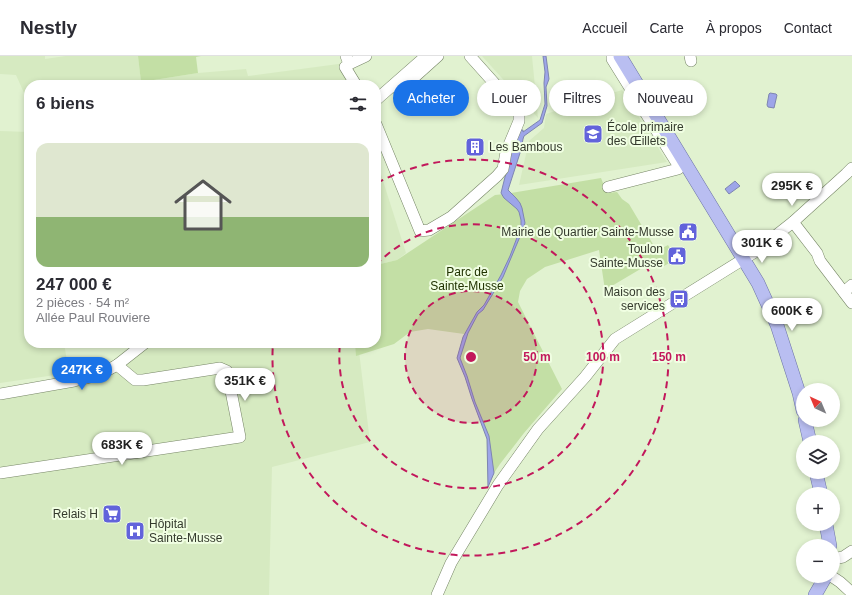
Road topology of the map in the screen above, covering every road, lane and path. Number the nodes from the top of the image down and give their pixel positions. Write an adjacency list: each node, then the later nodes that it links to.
1 (366, 56): 7 (street)
2 (426, 56): 10 (street)
3 (438, 56): 9 (street)
4 (470, 56): 11 (street)
5 (612, 56): 13 (street)
6 (620, 56): 15 (main road)
7 (347, 60): 8 (street)
8 (353, 80)
9 (410, 80)
10 (381, 96)
11 (381, 136)
12 (852, 168): 14 (street)
13 (608, 187)
14 (793, 222): 15 (street); 16 (street)
15 (744, 259): 20 (main road); 28 (street)
16 (848, 288): 17 (street)
17 (852, 303)
18 (139, 348): 19 (street)
19 (117, 365): 21 (street); 22 (street)
20 (796, 384)
21 (0, 394)
22 (0, 473)
23 (852, 551): 24 (street)
24 (840, 558)
25 (840, 582): 27 (street)
26 (822, 583): 29 (main road)
27 (852, 593)
28 (437, 595)
29 (815, 595)

